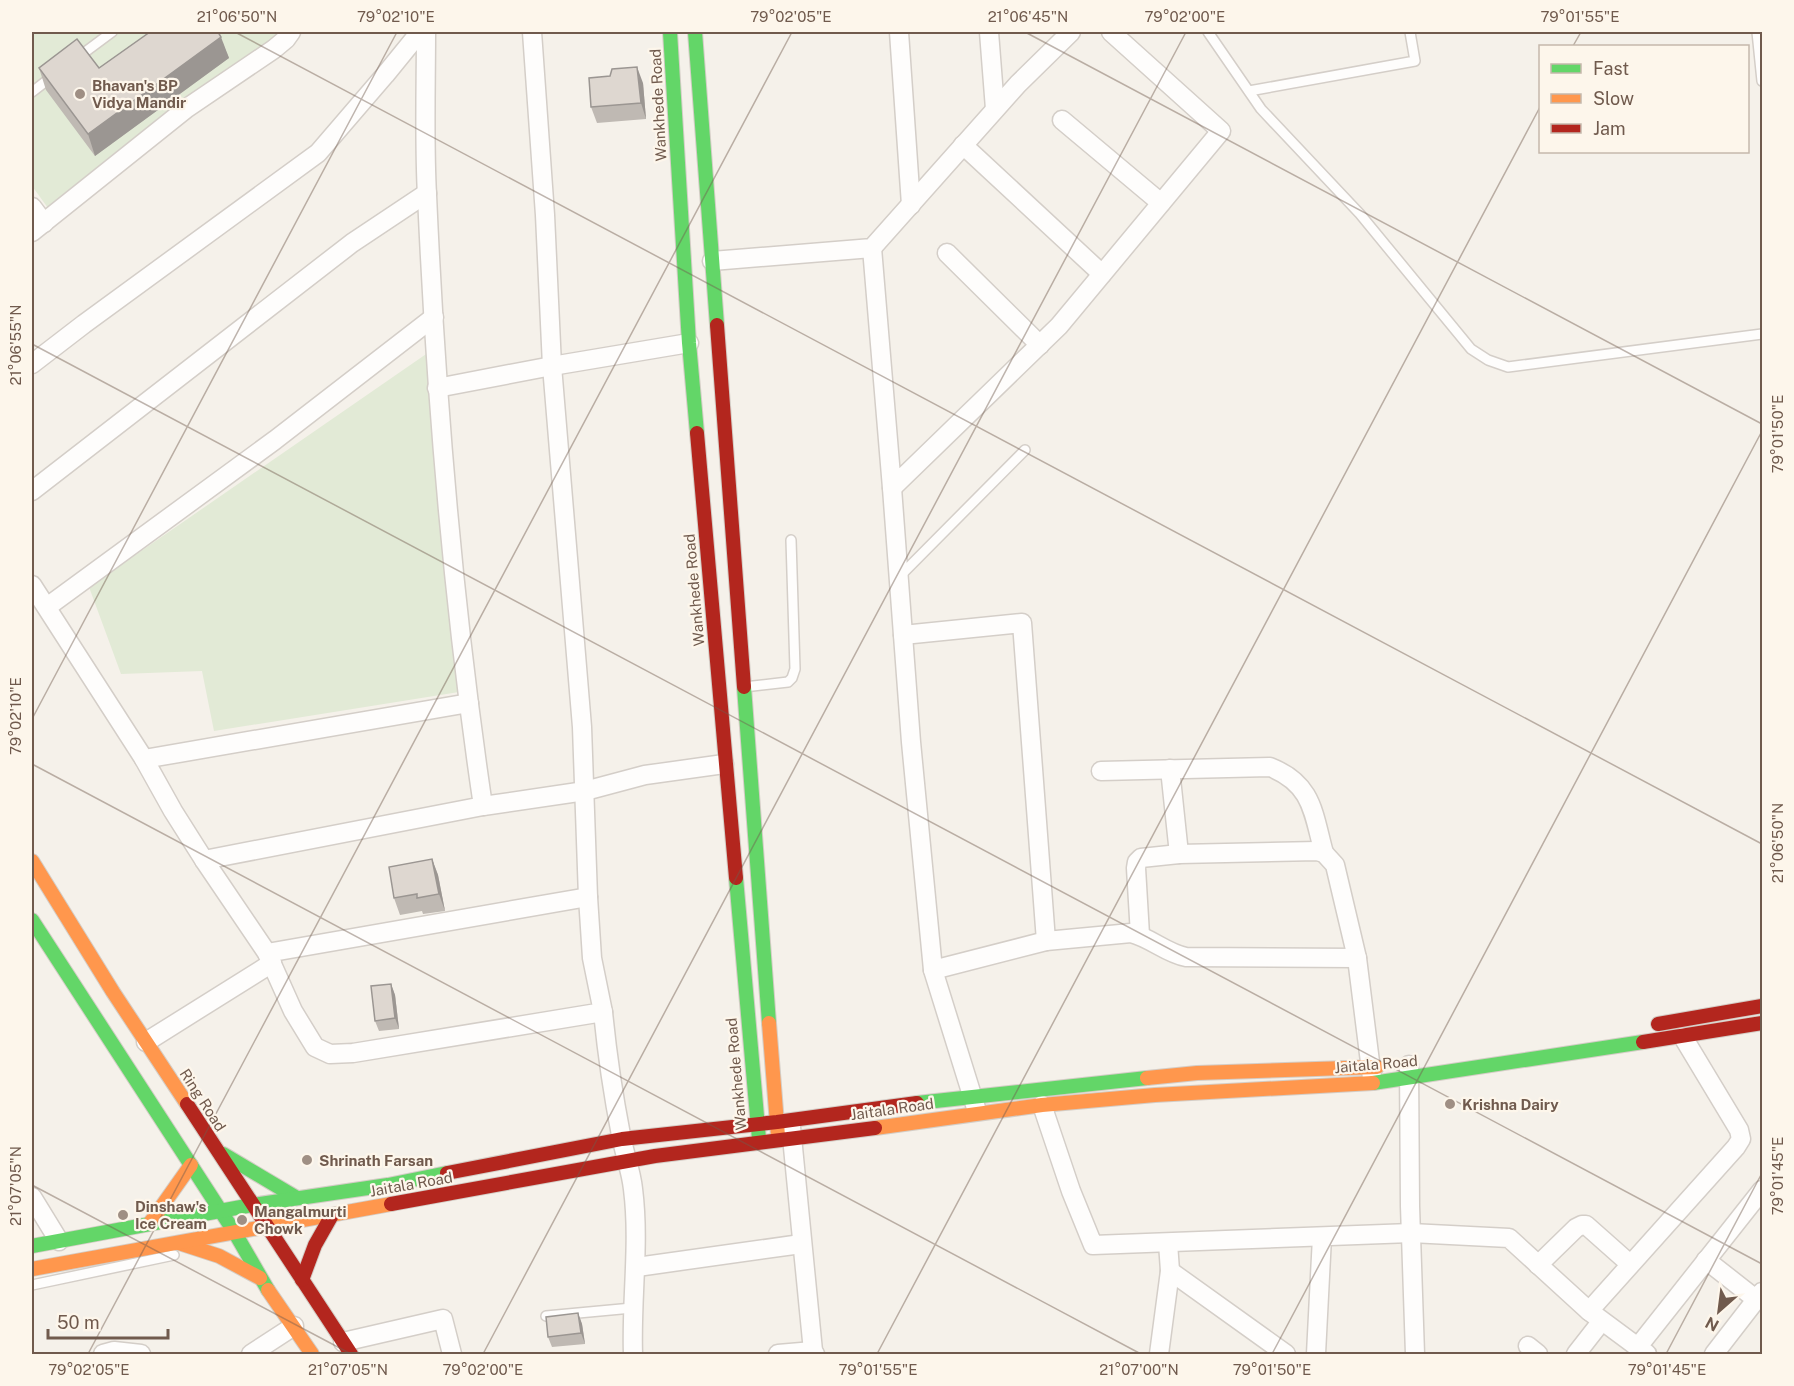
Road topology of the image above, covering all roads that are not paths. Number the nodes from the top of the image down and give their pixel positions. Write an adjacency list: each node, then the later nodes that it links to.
1 (112, 32): 15 (lane)
2 (291, 32): 27 (street)
3 (420, 32): 36 (street)
4 (426, 32): 23 (street)
5 (532, 32): 37 (street)
6 (670, 32): 34 (main road, Wankhede Road)
7 (695, 32): 30 (main road, Wankhede Road)
8 (899, 32): 25 (street)
9 (989, 32): 20 (street)
10 (1071, 32): 20 (street)
11 (1111, 32): 24 (street)
12 (1208, 32): 18 (lane)
13 (1410, 32): 18 (lane)
14 (1757, 32): 17 (lane)
15 (67, 65)
16 (58, 72): 19 (lane)
17 (1762, 81)
18 (1249, 91): 33 (lane)
19 (32, 92)
20 (995, 109): 22 (street)
21 (1062, 120): 24 (street)
22 (963, 145): 25 (street); 31 (street)
23 (427, 193): 32 (street); 41 (street)
24 (1161, 203): 31 (street)
25 (911, 205): 28 (street)
26 (32, 207): 27 (street)
27 (38, 227)
28 (872, 248): 30 (street); 40 (street)
29 (947, 253): 35 (street)
30 (712, 261): 47 (main road, Wankhede Road)
31 (1102, 274): 35 (street)
32 (434, 317): 38 (street); 45 (street)
33 (1762, 334)
34 (689, 343): 37 (street); 47 (main road, Wankhede Road)
35 (1040, 345): 40 (street)
36 (32, 364)
37 (552, 366): 38 (street); 53 (street)
38 (437, 388): 48 (street)
39 (1025, 450): 43 (lane)
40 (892, 488): 43 (street)
41 (32, 491)
42 (790, 540): 47 (lane)
43 (899, 577): 46 (street)
44 (32, 585): 45 (street)
45 (47, 607): 49 (street)
46 (903, 635): 62 (street); 65 (street)
47 (733, 688): 50 (main road, Wankhede Road); 78 (main road, Wankhede Road)
48 (469, 703): 49 (street); 54 (street)
49 (144, 759): 57 (street)
50 (724, 764): 53 (street); 79 (main road, Wankhede Road)
51 (1170, 769): 52 (street); 55 (street); 56 (street)
52 (1101, 771)
53 (585, 791): 54 (street); 59 (street)
54 (483, 806): 57 (street)
55 (1179, 854): 56 (street); 61 (street)
56 (1324, 854): 64 (street)
57 (204, 860): 63 (street)
58 (32, 861): 72 (main road, Ring Road)
59 (588, 897): 63 (street); 67 (street)
60 (32, 920): 85 (main road)
61 (1140, 935): 62 (street); 64 (street)
62 (1046, 941): 65 (street)
63 (269, 958): 67 (street); 72 (street)
64 (1357, 958): 74 (street)
65 (933, 970): 75 (street)
66 (1762, 1006): 69 (main road)
67 (603, 1012): 80 (street)
68 (1762, 1023): 71 (main road, Jaitala Road)
69 (1650, 1026)
70 (1582, 1037): 73 (main road, Jaitala Road)
71 (1683, 1037): 73 (main road, Jaitala Road); 104 (street)
72 (146, 1042): 83 (main road, Ring Road)
73 (1402, 1069): 74 (main road, Jaitala Road); 74 (main road, Jaitala Road); 95 (street)
74 (1371, 1075): 75 (main road, Jaitala Road); 76 (main road, Jaitala Road)
75 (973, 1096): 77 (street); 78 (main road, Jaitala Road)
76 (1042, 1105): 77 (main road, Jaitala Road); 99 (street)
77 (978, 1114): 81 (main road, Jaitala Road)
78 (784, 1121): 79 (main road, Jaitala Road); 81 (street)
79 (757, 1123): 80 (main road, Jaitala Road); 82 (main road, Wankhede Road)
80 (621, 1139): 84 (street); 88 (main road, Jaitala Road)
81 (786, 1140): 82 (main road, Jaitala Road); 100 (street)
82 (759, 1144): 84 (main road, Jaitala Road)
83 (216, 1150): 88 (main road); 89 (main road, Ring Road)
84 (628, 1161): 91 (main road, Jaitala Road); 106 (street)
85 (191, 1166): 90 (main road); 92 (main road)
86 (1762, 1190): 103 (street)
87 (32, 1197): 97 (street)
88 (297, 1198): 89 (main road, Jaitala Road)
89 (252, 1205): 90 (main road, Jaitala Road); 93 (main road, Ring Road)
90 (221, 1212): 92 (main road, Jaitala Road); 94 (main road)
91 (332, 1215): 93 (main road, Jaitala Road); 110 (main road)
92 (150, 1223): 97 (main road, Jaitala Road)
93 (267, 1227): 94 (main road, Jaitala Road); 110 (main road, Ring Road)
94 (235, 1233): 98 (main road, Jaitala Road); 109 (main road)
95 (1411, 1233): 96 (street); 105 (street); 130 (street)
96 (1322, 1237): 99 (street); 129 (street)
97 (59, 1241): 101 (main road, Jaitala Road)
98 (179, 1243): 102 (main road); 107 (main road, Jaitala Road)
99 (1168, 1243): 108 (street)
100 (801, 1244): 106 (street); 119 (street)
101 (32, 1246)
102 (200, 1250): 109 (main road); 111 (lane)
103 (1706, 1260): 112 (street); 118 (street)
104 (1630, 1264): 105 (street); 115 (street)
105 (1538, 1265): 115 (street)
106 (637, 1267): 113 (street)
107 (32, 1269)
108 (1170, 1271): 127 (street); 128 (street)
109 (260, 1278): 116 (main road)
110 (302, 1280): 117 (main road, Ring Road)
111 (32, 1285)
112 (1760, 1296): 132 (street)
113 (632, 1308): 114 (lane); 125 (street)
114 (546, 1316)
115 (1595, 1316): 118 (street); 131 (street)
116 (294, 1326): 122 (street); 123 (main road)
117 (347, 1348): 124 (street)
118 (1642, 1351)
119 (814, 1353): 126 (street)
120 (103, 1354): 121 (street)
121 (141, 1354)
122 (251, 1354)
123 (312, 1354)
124 (452, 1354)
125 (633, 1354)
126 (778, 1354)
127 (1160, 1354)
128 (1286, 1354)
129 (1316, 1354)
130 (1415, 1354)
131 (1576, 1354)
132 (1714, 1354)

